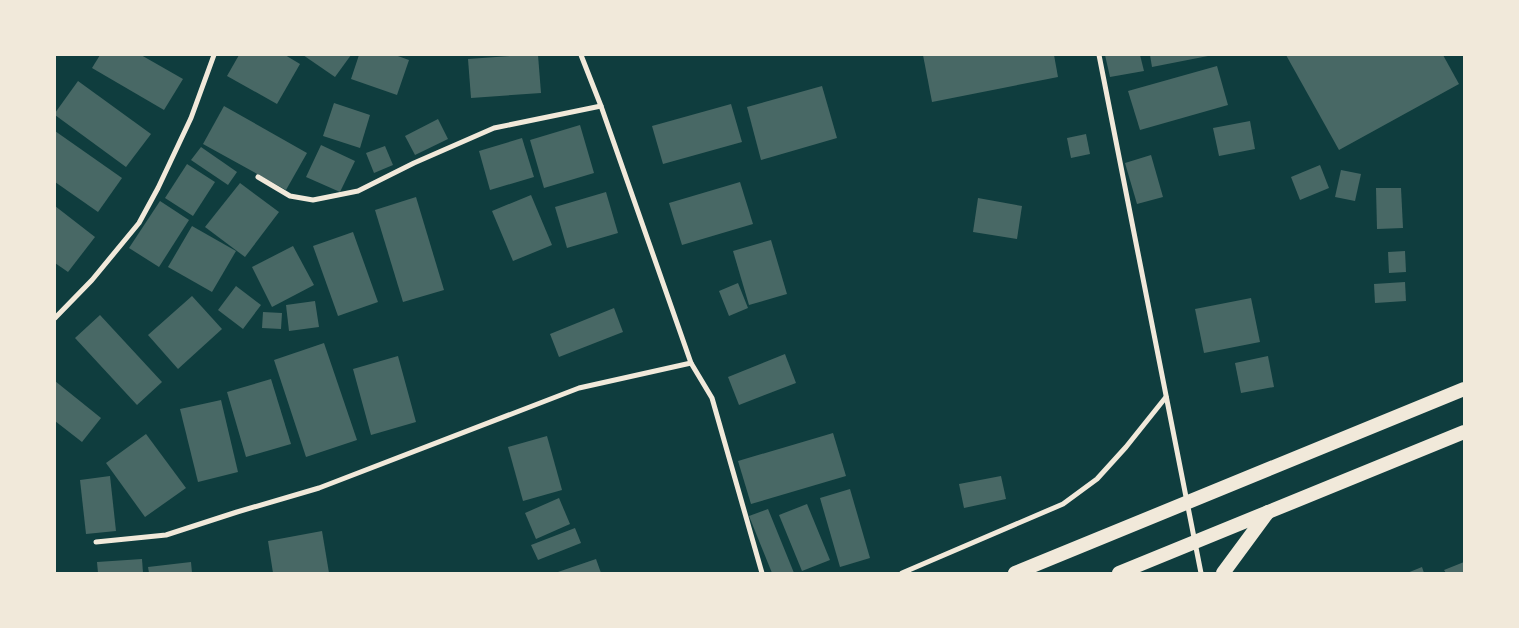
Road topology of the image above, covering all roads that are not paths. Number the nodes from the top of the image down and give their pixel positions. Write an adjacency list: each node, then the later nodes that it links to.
1 (214, 55): 6 (street)
2 (581, 55): 4 (street)
3 (1099, 55): 9 (street)
4 (601, 106): 5 (street); 7 (street)
5 (258, 177)
6 (55, 318)
7 (692, 363): 13 (street); 16 (street)
8 (1464, 390): 11 (highway)
9 (1166, 396): 11 (street); 17 (street)
10 (1464, 432): 12 (highway)
11 (1186, 503): 14 (street); 18 (highway)
12 (1268, 512): 14 (highway); 20 (highway)
13 (96, 542)
14 (1194, 542): 15 (highway); 19 (street)
15 (1124, 572)
16 (762, 573)
17 (902, 573)
18 (1015, 573)
19 (1200, 573)
20 (1222, 573)

